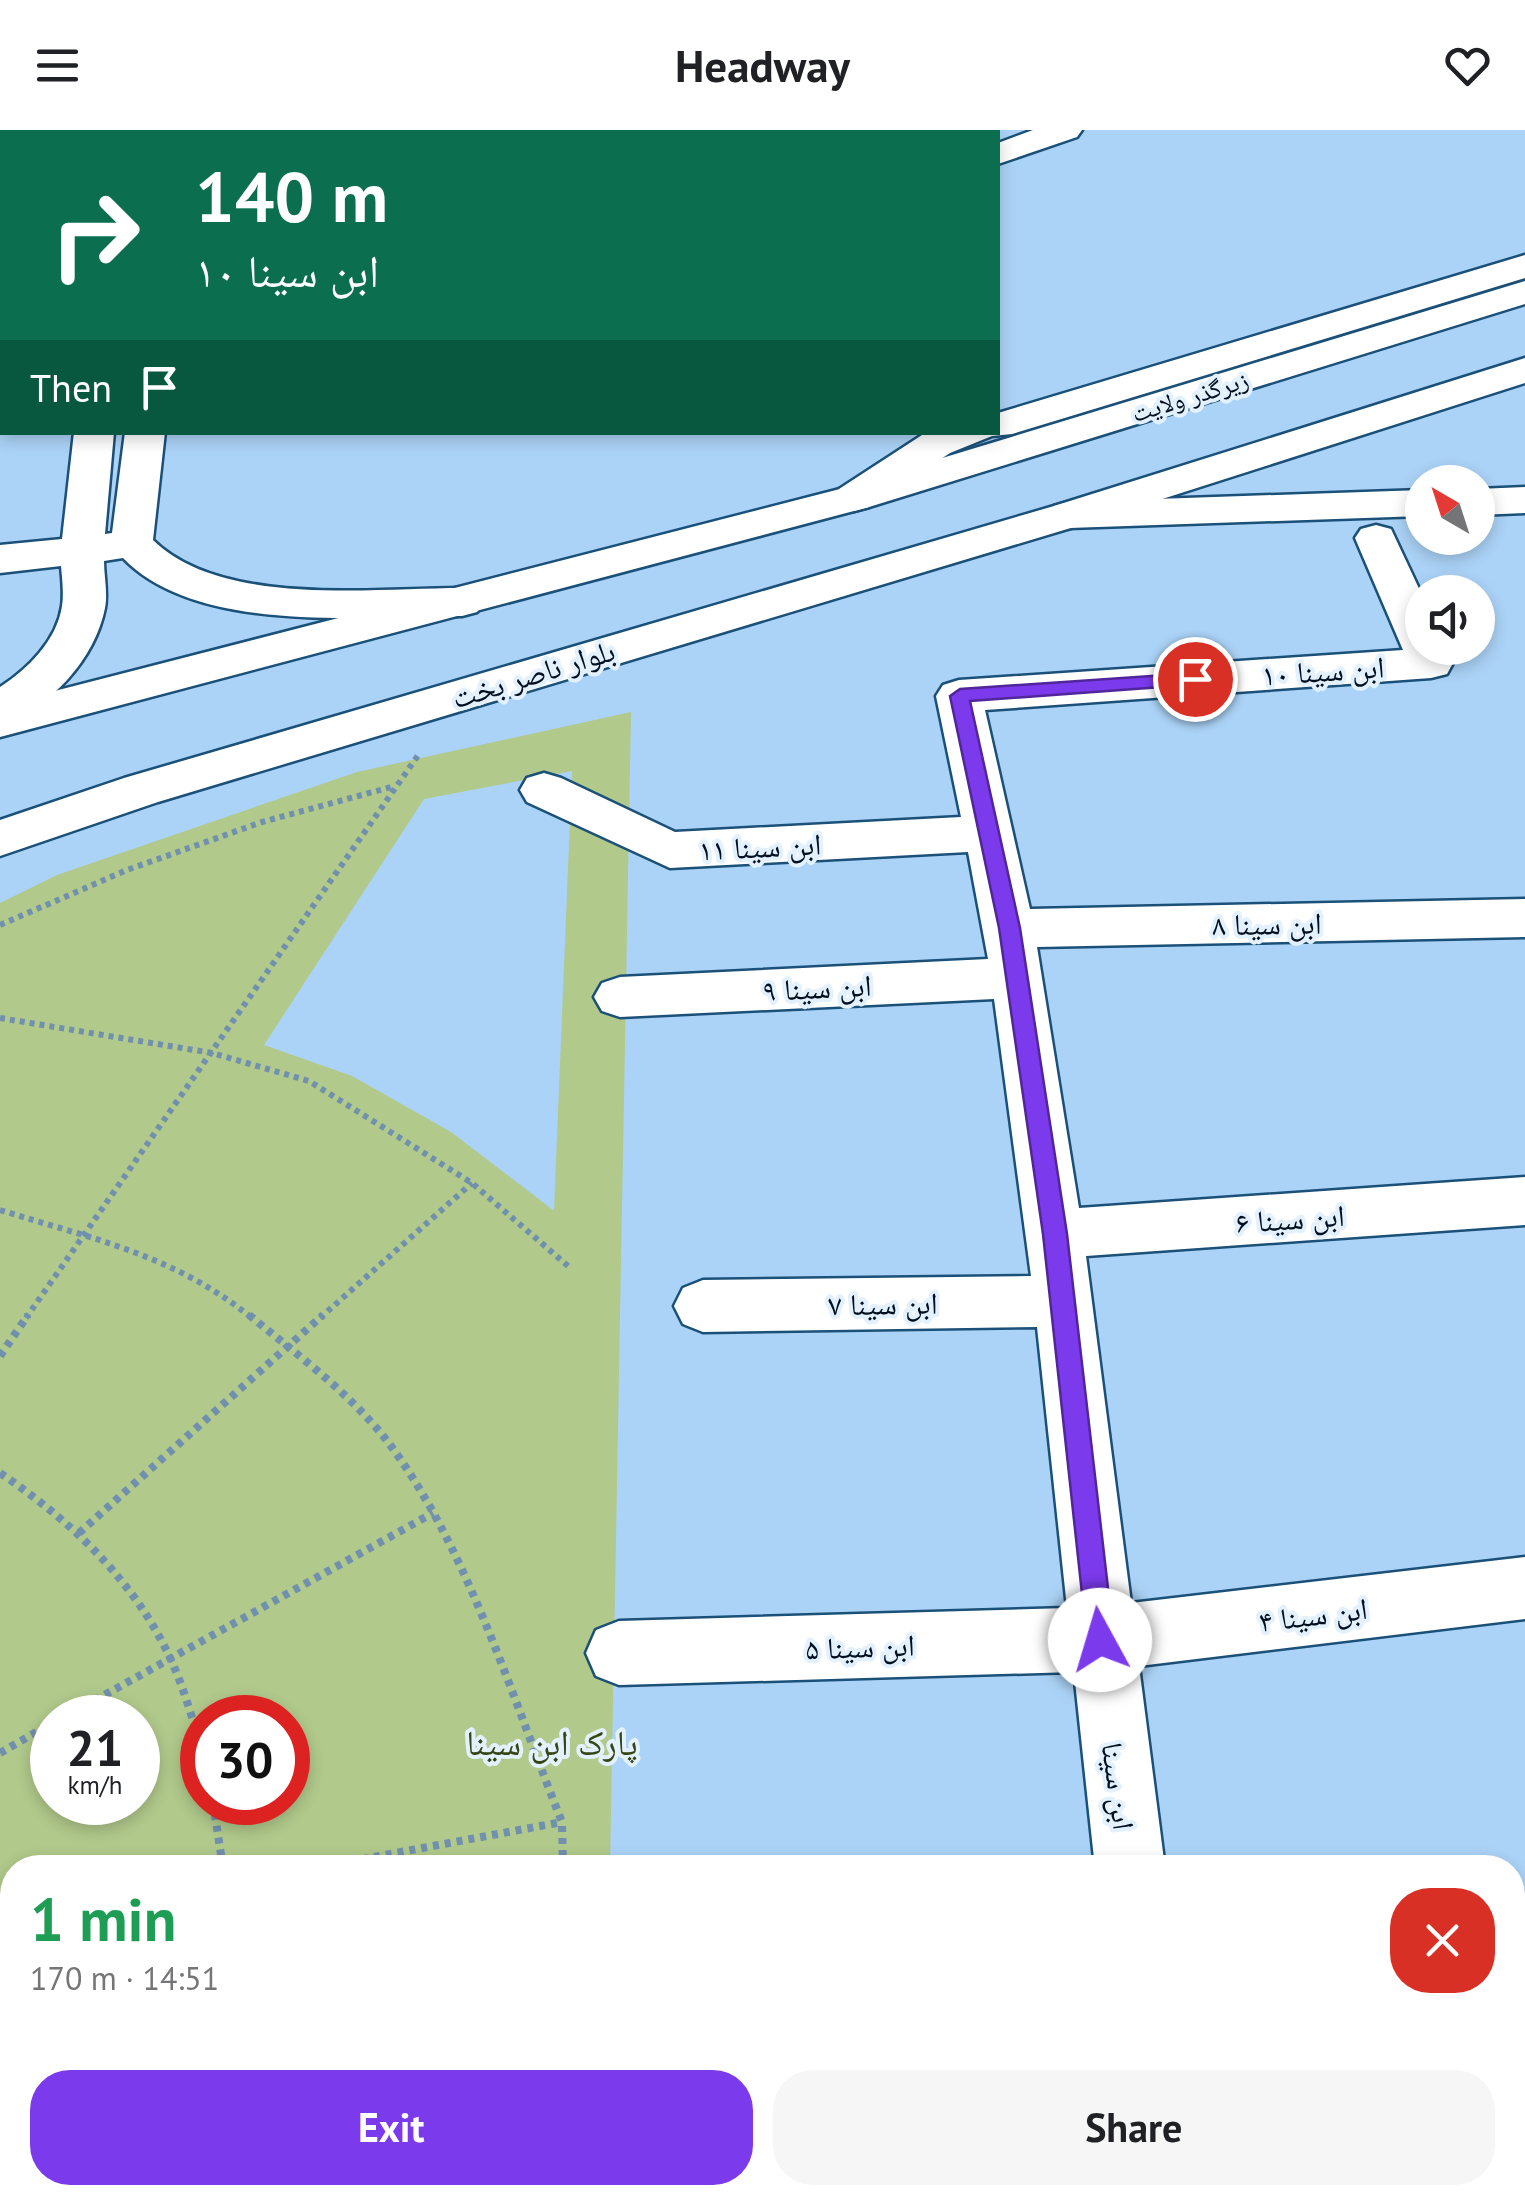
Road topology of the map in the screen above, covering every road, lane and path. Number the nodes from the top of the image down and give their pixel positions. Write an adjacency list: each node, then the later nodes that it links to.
1 (1065, 130): 2 (street)
2 (1000, 153)
3 (1525, 266): 6 (street)
4 (1525, 292): 10 (street, زیرگذر ولایت)
5 (1525, 370): 14 (street)
6 (1000, 425)
7 (94, 435): 17 (street)
8 (146, 435): 16 (street)
9 (964, 435): 10 (street)
10 (854, 498): 19 (street)
11 (1525, 500): 12 (street)
12 (1495, 501)
13 (1405, 505): 14 (street)
14 (1068, 515): 22 (street, بلوار ناصر بخت)
15 (1376, 538): 20 (street, ابن سینا ۱۰)
16 (132, 543): 17 (street); 19 (street)
17 (82, 552): 18 (street); 24 (street)
18 (0, 559)
19 (462, 602): 25 (street)
20 (1405, 605)
21 (1405, 665): 23 (street, ابن سینا ۱۰)
22 (461, 694): 26 (path); 29 (street, بلوار ناصر بخت)
23 (960, 696): 28 (street, ابن سینا)
24 (0, 708)
25 (0, 721)
26 (397, 786): 31 (path); 35 (path)
27 (544, 790): 28 (street, ابن سینا ۱۱)
28 (989, 834): 32 (street, ابن سینا)
29 (0, 838)
30 (1525, 918): 32 (street, ابن سینا ۸)
31 (0, 924)
32 (1012, 953): 33 (street, ابن سینا ۹); 40 (street, ابن سینا)
33 (620, 996)
34 (0, 1018): 35 (path)
35 (212, 1053): 36 (path); 39 (path)
36 (472, 1183): 41 (path); 44 (path)
37 (1525, 1201): 40 (street, ابن سینا ۶)
38 (0, 1210): 39 (path)
39 (85, 1234): 44 (path); 45 (path)
40 (1055, 1234): 42 (street, ابن سینا)
41 (568, 1266)
42 (1064, 1301): 43 (street, ابن سینا ۷); 50 (street, ابن سینا)
43 (703, 1306)
44 (287, 1346): 47 (path); 48 (path)
45 (0, 1356)
46 (0, 1473): 48 (path)
47 (432, 1512): 52 (path); 57 (path)
48 (79, 1533): 52 (path)
49 (1525, 1588): 50 (street, ابن سینا ۴)
50 (1100, 1640): 51 (street, ابن سینا ۵); 62 (street, ابن سینا)
51 (619, 1652)
52 (170, 1658): 53 (path); 54 (path)
53 (104, 1695)
54 (183, 1695)
55 (30, 1735): 56 (path)
56 (0, 1752)
57 (562, 1822): 60 (path); 61 (path)
58 (217, 1825): 59 (path)
59 (221, 1855)
60 (384, 1855)
61 (563, 1855)
62 (1128, 1855)

